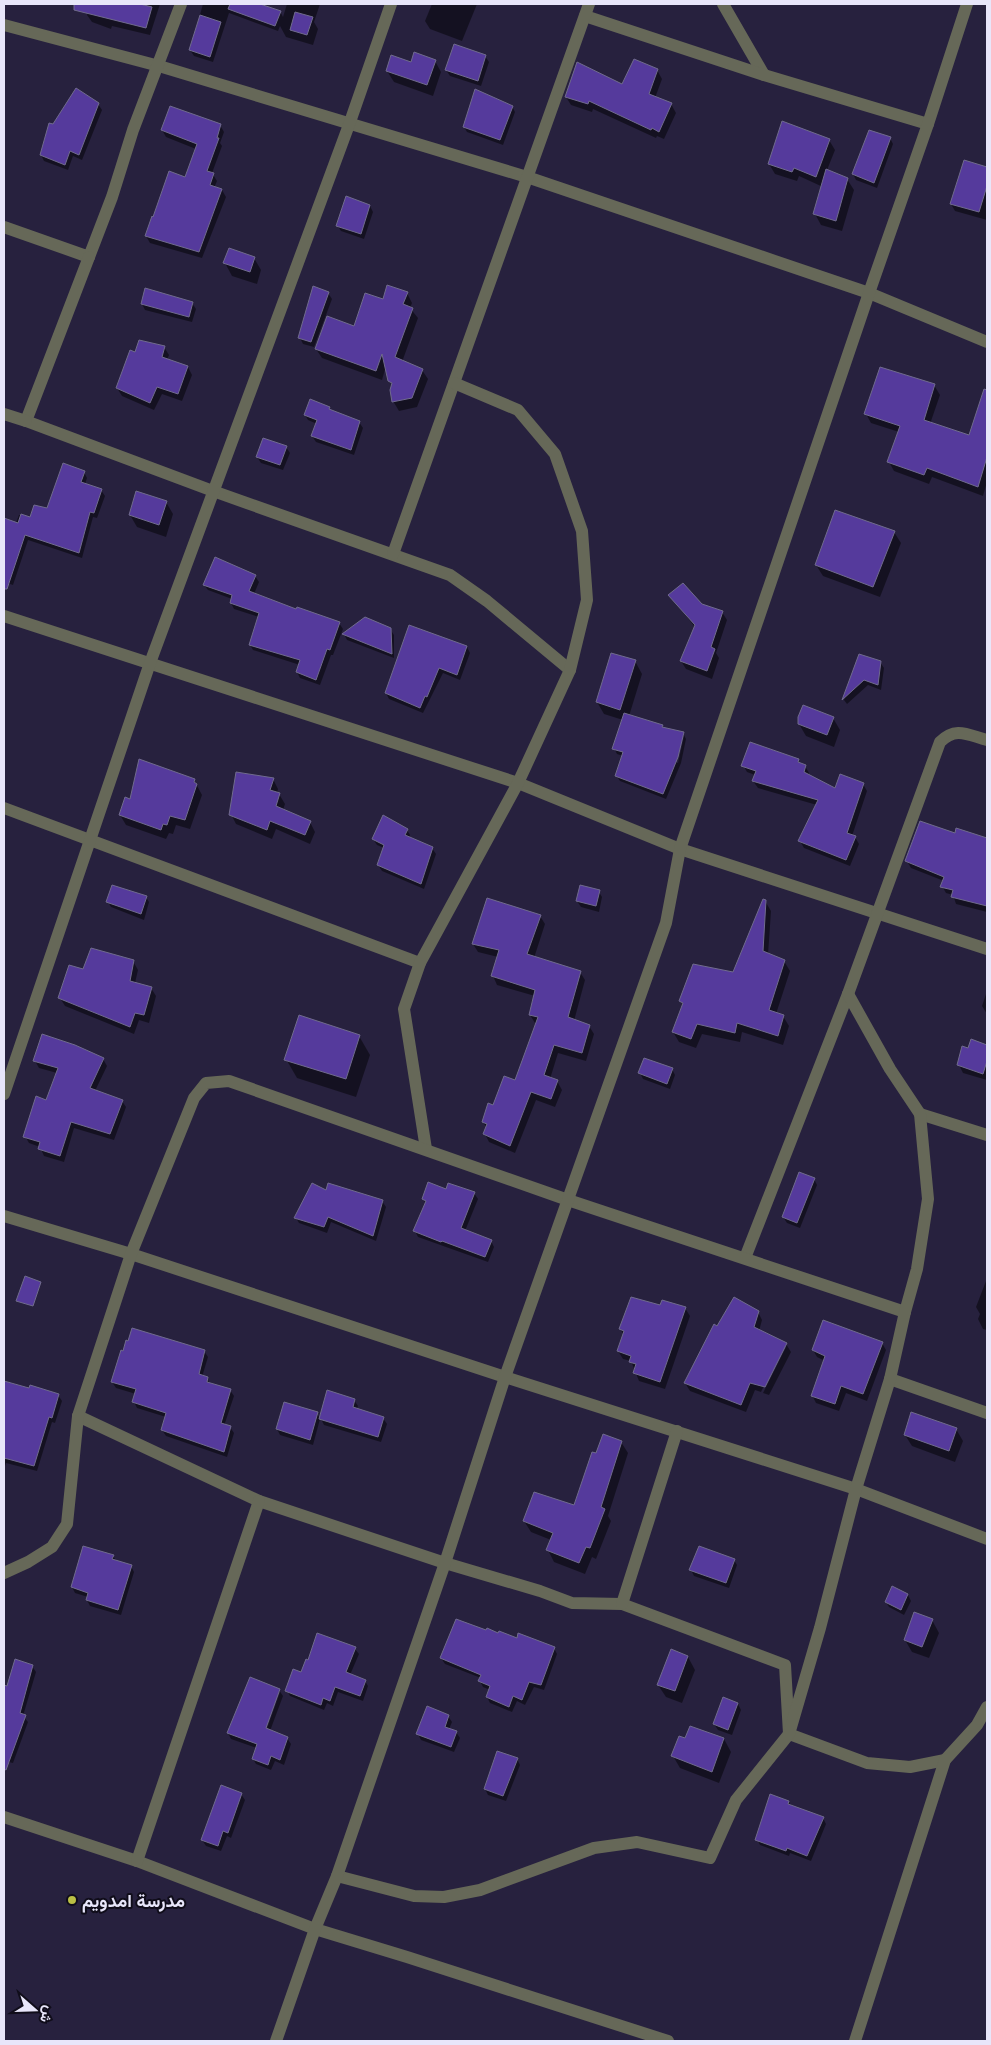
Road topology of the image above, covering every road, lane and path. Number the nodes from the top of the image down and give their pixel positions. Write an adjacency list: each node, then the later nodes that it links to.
1 (181, 4): 7 (street)
2 (390, 4): 9 (street)
3 (723, 4): 8 (street)
4 (967, 4): 10 (street)
5 (587, 10): 8 (street); 11 (street)
6 (4, 25): 7 (street)
7 (159, 66): 9 (street); 13 (street)
8 (764, 75): 10 (street)
9 (350, 122): 11 (street); 19 (street)
10 (928, 124): 14 (street)
11 (527, 177): 14 (street); 16 (street)
12 (4, 227): 13 (street)
13 (89, 257): 18 (street)
14 (868, 293): 15 (street); 28 (street)
15 (987, 342)
16 (454, 383): 20 (street); 23 (street)
17 (4, 414): 18 (street)
18 (26, 421): 19 (street)
19 (214, 491): 20 (street); 22 (street)
20 (393, 554): 23 (street)
21 (4, 616): 22 (street)
22 (150, 663): 25 (street); 27 (street)
23 (570, 670): 25 (street)
24 (987, 740): 29 (street)
25 (518, 783): 28 (street); 31 (street)
26 (4, 808): 27 (street)
27 (90, 839): 31 (street); 33 (street)
28 (680, 850): 29 (street); 37 (street)
29 (878, 913): 30 (street); 32 (street)
30 (987, 949)
31 (420, 963): 36 (street)
32 (848, 994): 34 (street); 40 (street)
33 (4, 1094)
34 (920, 1114): 35 (street); 41 (street)
35 (987, 1135)
36 (426, 1149): 37 (street); 39 (street)
37 (568, 1200): 40 (street); 42 (street)
38 (4, 1216): 39 (street)
39 (131, 1254): 42 (street); 45 (street)
40 (745, 1258): 41 (street)
41 (905, 1312): 43 (street)
42 (505, 1377): 46 (street); 50 (street)
43 (890, 1379): 44 (street); 47 (street)
44 (987, 1413)
45 (78, 1416): 48 (street); 51 (street)
46 (677, 1431): 47 (street); 52 (street)
47 (856, 1489): 49 (street); 54 (street)
48 (259, 1501): 50 (street); 57 (street)
49 (987, 1538)
50 (445, 1563): 52 (street); 58 (street)
51 (4, 1573)
52 (622, 1604): 54 (street)
53 (987, 1707): 55 (street)
54 (789, 1734): 55 (street); 58 (street)
55 (945, 1760): 62 (street)
56 (4, 1817): 57 (street)
57 (137, 1861): 59 (street)
58 (337, 1876): 59 (street)
59 (315, 1929): 60 (street); 61 (street)
60 (276, 2041)
61 (668, 2041)
62 (855, 2041)

